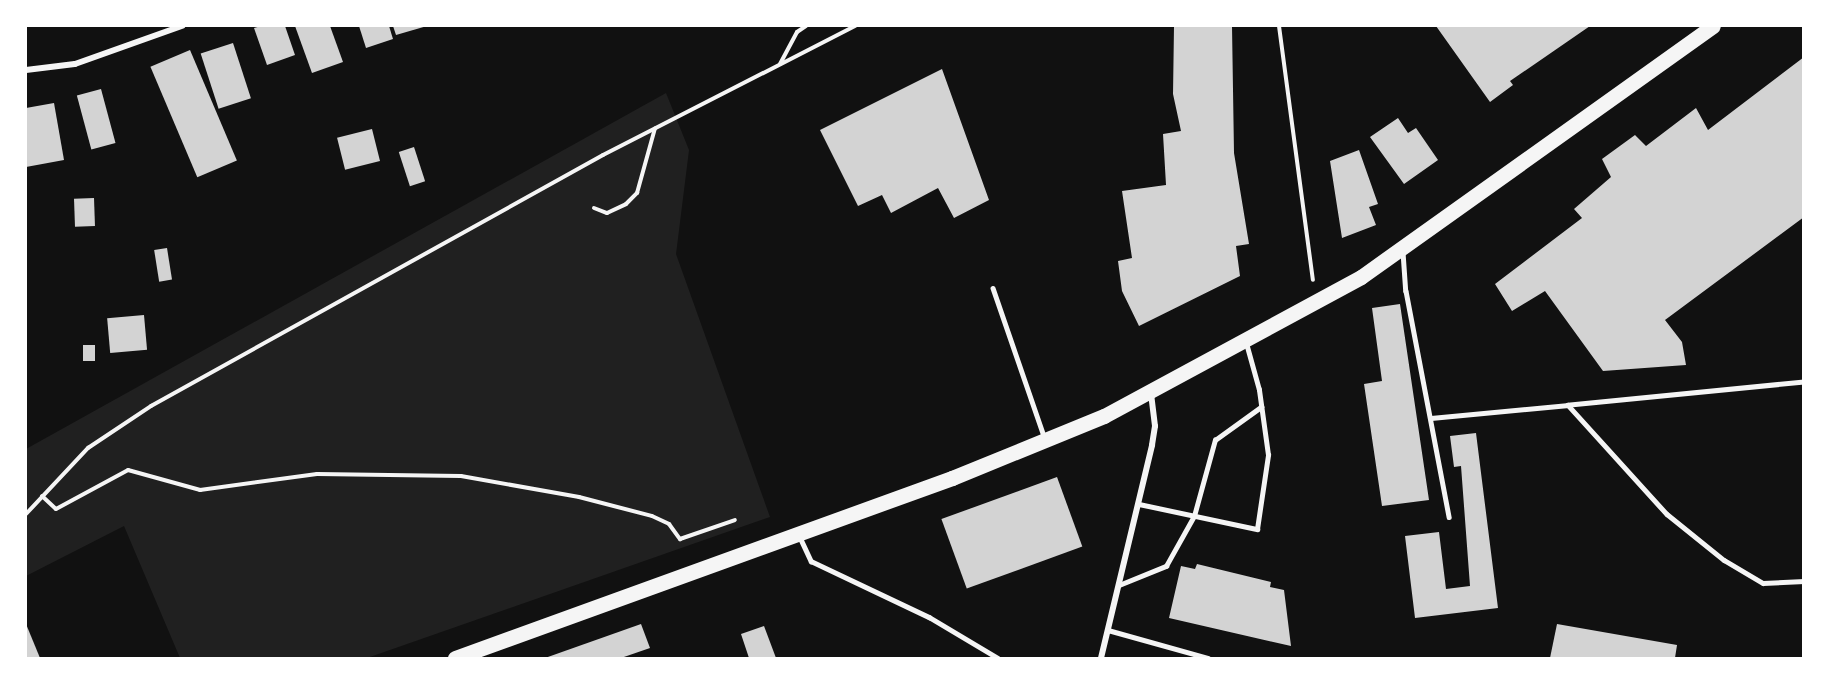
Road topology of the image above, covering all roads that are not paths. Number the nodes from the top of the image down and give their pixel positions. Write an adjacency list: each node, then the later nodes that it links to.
1 (182, 26): 3 (street)
2 (1713, 26): 4 (main road)
3 (26, 70)
4 (1402, 249): 6 (main road); 11 (lane)
5 (993, 288): 12 (lane)
6 (1245, 340): 8 (main road); 10 (lane)
7 (1803, 382): 9 (lane)
8 (1150, 391): 12 (main road); 13 (street)
9 (1568, 405): 11 (lane); 17 (lane)
10 (1261, 407): 14 (lane); 14 (lane)
11 (1431, 418): 15 (lane)
12 (1046, 441): 16 (main road)
13 (1139, 504): 14 (lane); 18 (street)
14 (1194, 516): 18 (lane)
15 (1449, 517)
16 (798, 533): 20 (main road); 21 (lane)
17 (1803, 581)
18 (1119, 585): 19 (street)
19 (1108, 630): 22 (street); 23 (lane)
20 (455, 658)
21 (998, 658)
22 (1101, 658)
23 (1208, 658)

